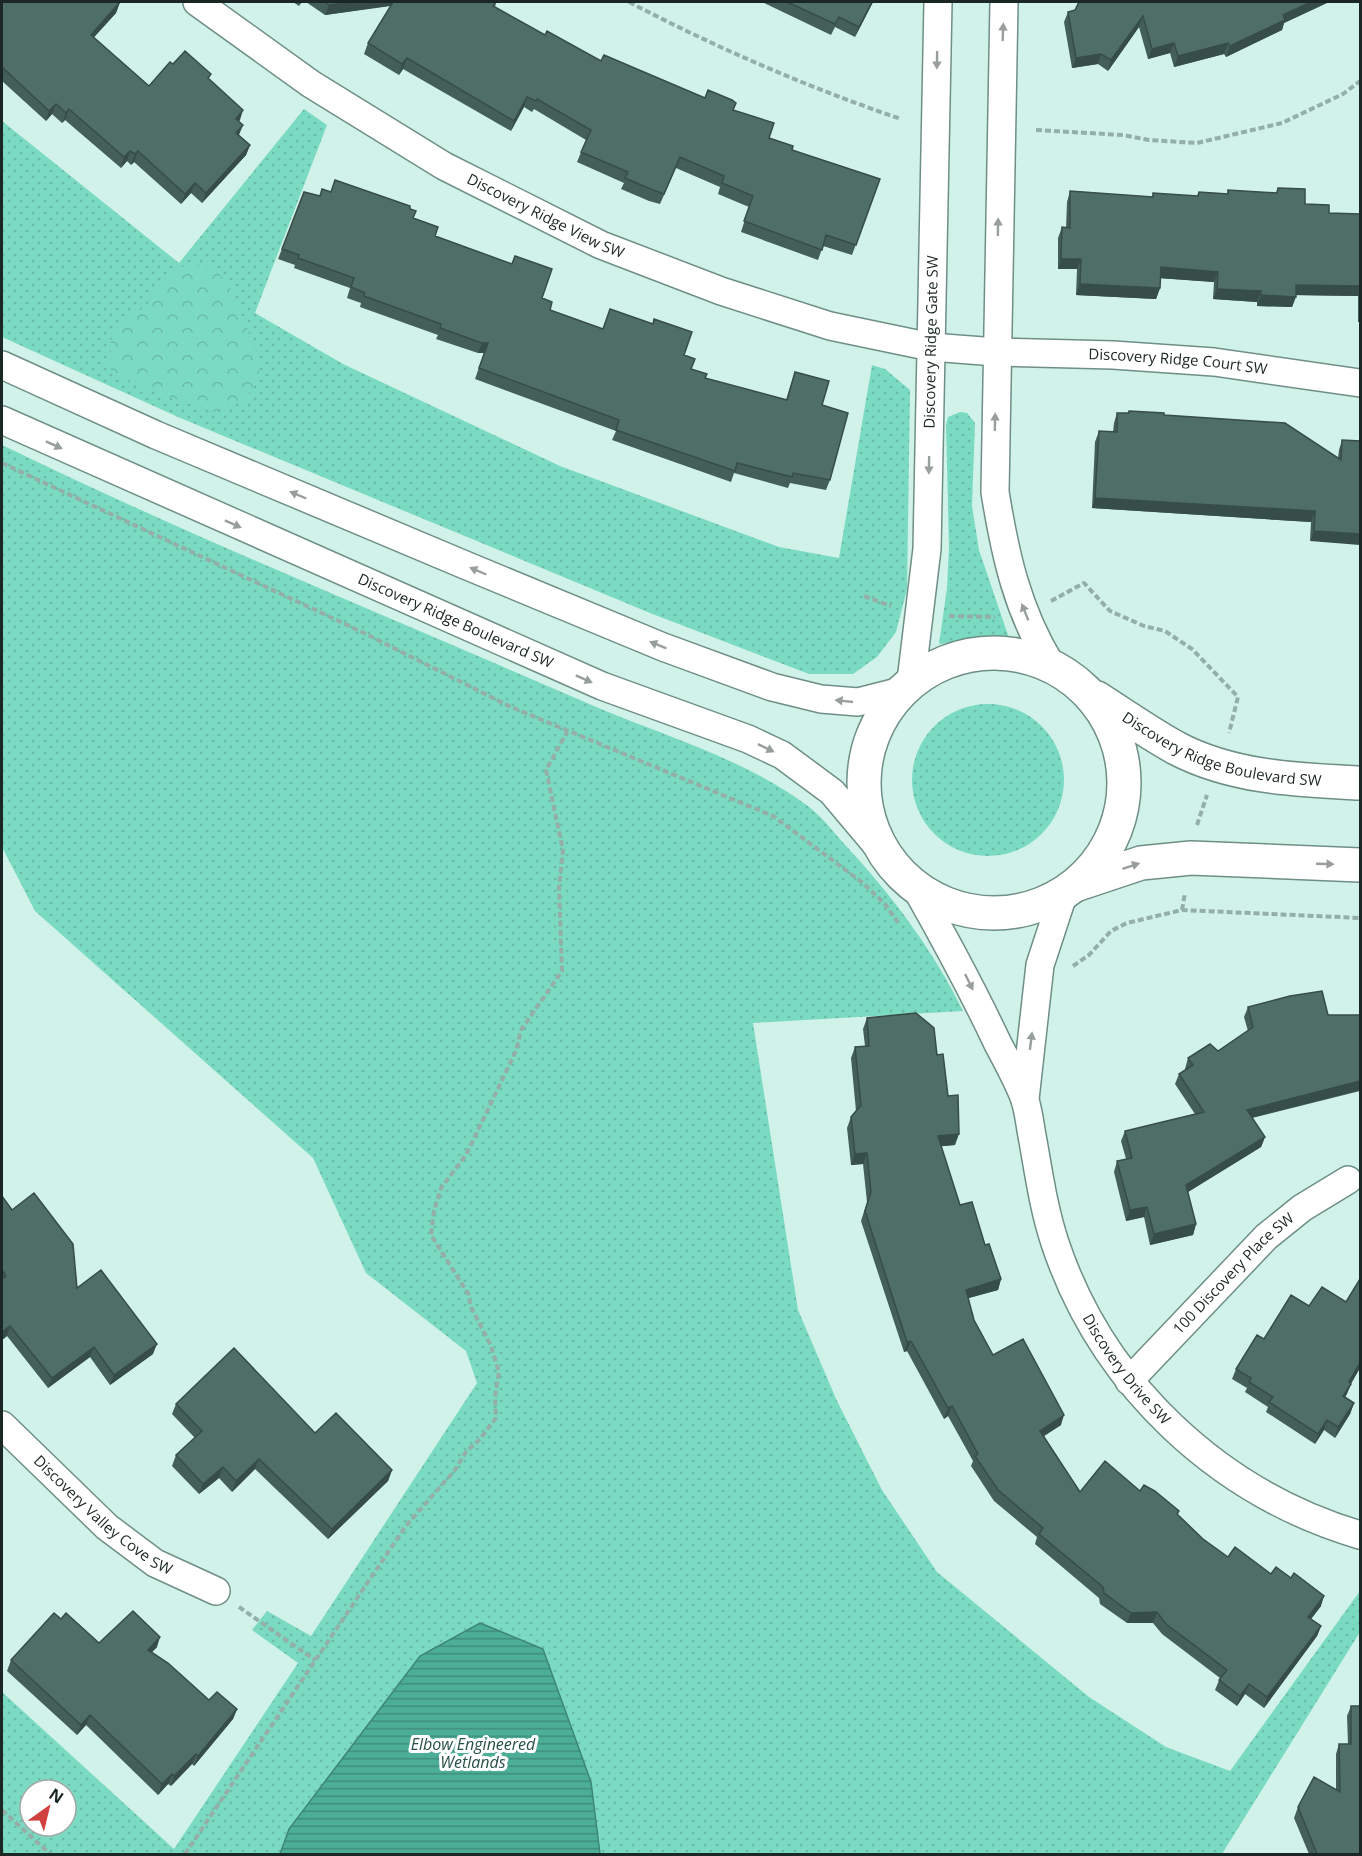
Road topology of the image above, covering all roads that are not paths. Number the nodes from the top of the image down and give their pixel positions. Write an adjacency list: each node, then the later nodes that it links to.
1 (196, 2): 4 (street, Discovery Ridge View SW)
2 (938, 2): 4 (street, Discovery Ridge Gate SW, one-way to 4)
3 (1004, 2): 5 (street, one-way to 3)
4 (931, 347): 5 (street, Discovery Ridge View SW); 10 (street, Discovery Ridge Gate SW, one-way to 10)
5 (996, 352): 7 (street, Discovery Ridge Court SW); 9 (street, one-way to 5)
6 (2, 365): 10 (street, one-way to 6)
7 (1360, 382)
8 (2, 420): 13 (street, Discovery Ridge Boulevard SW, one-way to 13)
9 (1051, 664): 10 (street); 11 (street)
10 (906, 686): 13 (street)
11 (1091, 694): 12 (street, Discovery Ridge Boulevard SW); 16 (street)
12 (1360, 783)
13 (885, 855): 15 (street)
14 (1360, 865): 16 (street, one-way to 14)
15 (916, 888): 16 (street); 17 (street, Discovery Drive SW, one-way to 17)
16 (1069, 890): 17 (street, Discovery Drive SW, one-way to 16)
17 (1025, 1099): 19 (street, Discovery Drive SW)
18 (1348, 1179): 19 (street, 100 Discovery Place SW)
19 (1129, 1381): 21 (street, Discovery Drive SW)
20 (2, 1425): 22 (street, Discovery Valley Cove SW)
21 (1360, 1535)
22 (216, 1591)

